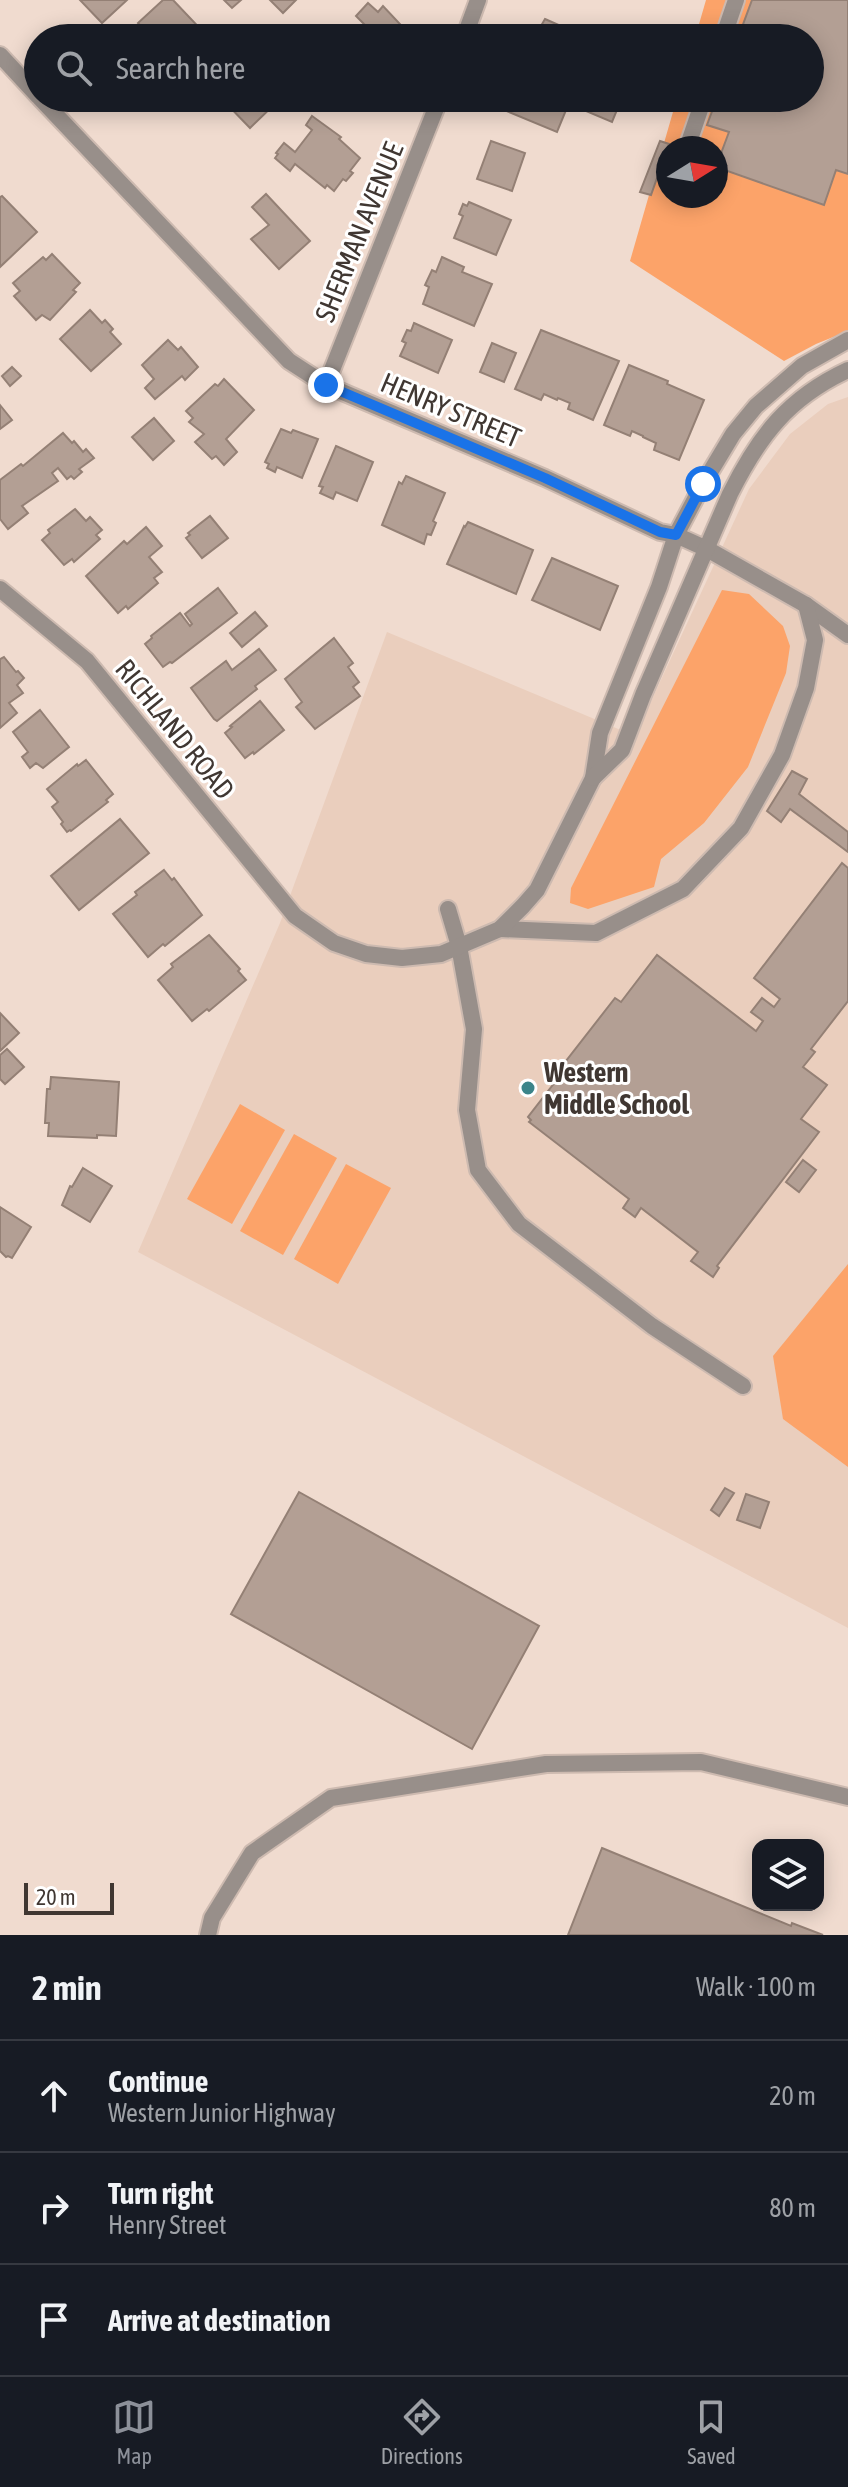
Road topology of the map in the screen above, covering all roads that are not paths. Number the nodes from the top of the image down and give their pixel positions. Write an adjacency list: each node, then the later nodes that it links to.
1 (736, 0): 4 (street)
2 (472, 4): 3 (street)
3 (467, 24)
4 (728, 24)
5 (0, 55): 6 (street, HENRY STREET)
6 (24, 81)
7 (53, 112): 13 (street, HENRY STREET)
8 (434, 112): 13 (street, SHERMAN AVENUE)
9 (699, 112): 10 (street)
10 (691, 136)
11 (848, 340): 14 (street)
12 (848, 370): 15 (street)
13 (326, 385): 14 (street, HENRY STREET)
14 (676, 535): 15 (street, HENRY STREET); 19 (street)
15 (707, 549): 17 (street, HENRY STREET); 19 (street)
16 (0, 589): 22 (street, RICHLAND ROAD)
17 (806, 605): 18 (street, HENRY STREET); 21 (street)
18 (845, 631)
19 (593, 778): 21 (street)
20 (448, 909): 22 (street)
21 (500, 929): 22 (street, RICHLAND ROAD)
22 (459, 946): 23 (street)
23 (743, 1386)
24 (848, 1797): 25 (street)
25 (208, 1935)

